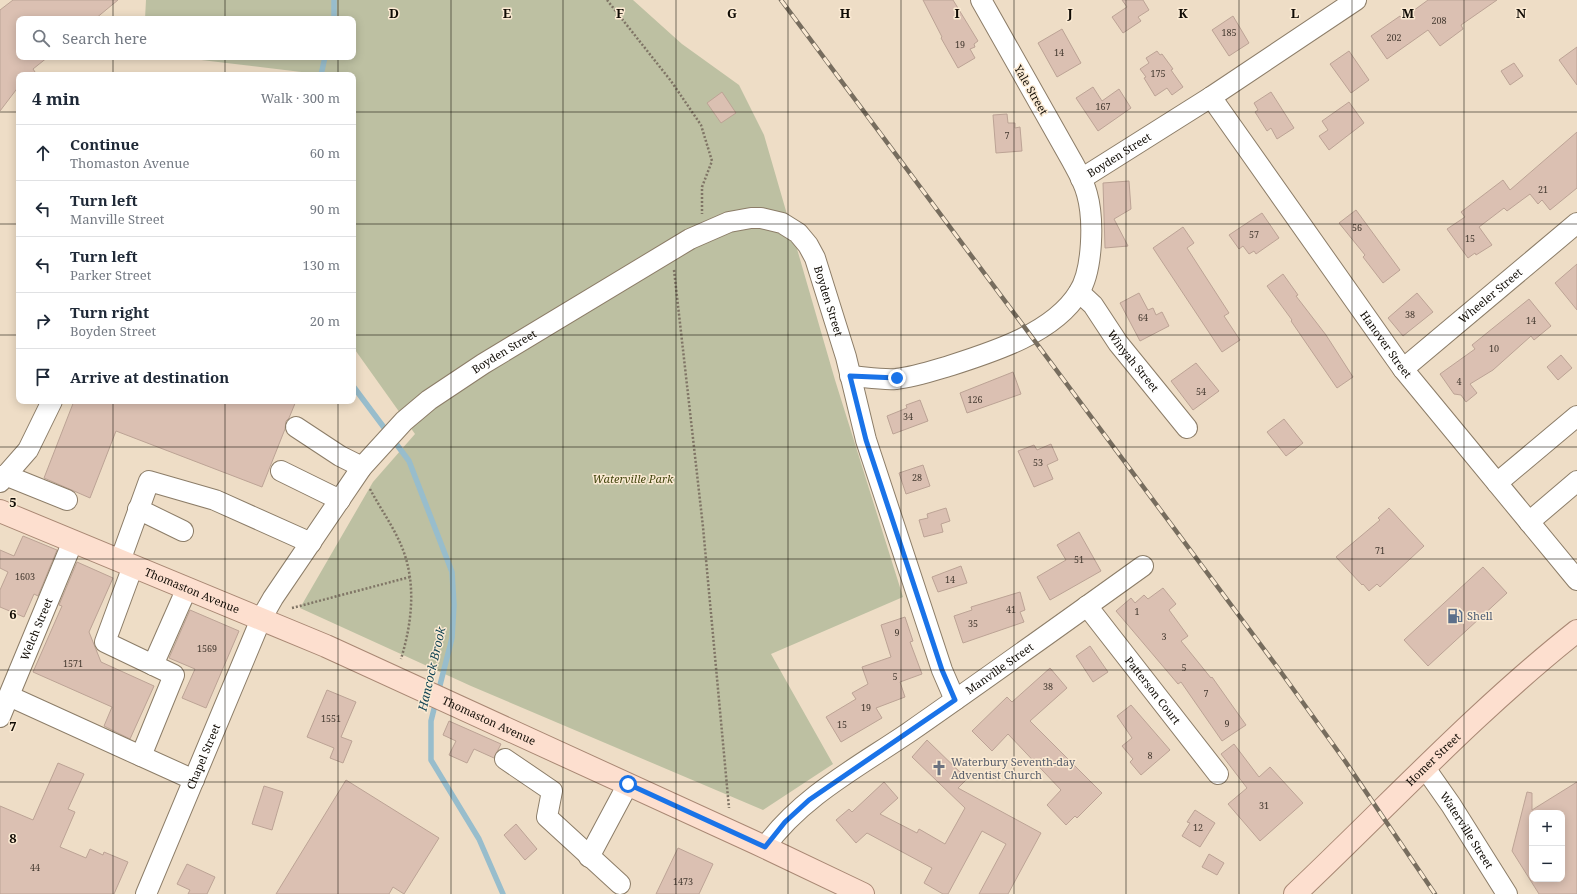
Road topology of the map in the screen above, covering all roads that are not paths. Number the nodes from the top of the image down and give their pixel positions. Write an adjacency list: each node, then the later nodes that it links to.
1 (981, 0): 4 (street, Yale Street)
2 (1356, 0): 3 (street, Boyden Street)
3 (1211, 97): 4 (street, Boyden Street); 7 (street, Hanover Street)
4 (1082, 179): 6 (street, Boyden Street)
5 (1575, 229): 7 (street, Wheeler Street)
6 (1079, 292): 8 (street, Boyden Street); 12 (street, Winyah Street)
7 (1403, 369): 17 (street, Hanover Street)
8 (850, 376): 13 (street, Boyden Street); 35 (street)
9 (51, 404): 15 (street)
10 (1577, 416): 17 (street)
11 (296, 427): 13 (street)
12 (1188, 428)
13 (362, 467): 19 (street, Boyden Street)
14 (281, 471): 19 (street)
15 (3, 478): 18 (street)
16 (1577, 481): 22 (street)
17 (1497, 483): 22 (street, Hanover Street)
18 (67, 500)
19 (340, 500): 25 (street, Boyden Street)
20 (138, 509): 23 (street); 25 (street); 26 (street)
21 (0, 511): 24 (main road, Thomaston Avenue)
22 (1529, 522): 28 (street, Hanover Street)
23 (183, 531)
24 (73, 541): 26 (main road, Thomaston Avenue); 34 (street, Welch Street)
25 (311, 543): 31 (street, Boyden Street)
26 (127, 564): 29 (main road, Thomaston Avenue); 33 (street)
27 (1143, 566): 30 (street, Manville Street)
28 (1577, 580)
29 (187, 588): 31 (main road, Thomaston Avenue); 33 (street)
30 (1086, 606): 35 (street, Manville Street); 40 (street, Patterson Court)
31 (262, 619): 41 (street, Chapel Street); 42 (main road, Thomaston Avenue)
32 (1577, 631): 39 (main road, Homer Street)
33 (153, 665): 37 (street)
34 (9, 696): 36 (street, Welch Street); 37 (street)
35 (955, 700): 43 (street, Manville Street)
36 (0, 717)
37 (141, 756): 41 (street)
38 (504, 759): 44 (street)
39 (1425, 768): 48 (main road, Homer Street); 49 (street, Waterville Street)
40 (1218, 774)
41 (194, 780): 46 (street, Chapel Street)
42 (628, 784): 43 (main road, Thomaston Avenue); 44 (street)
43 (765, 847): 47 (main road, Thomaston Avenue)
44 (589, 857): 45 (street)
45 (620, 884)
46 (146, 894)
47 (863, 894)
48 (1294, 894)
49 (1507, 894)

